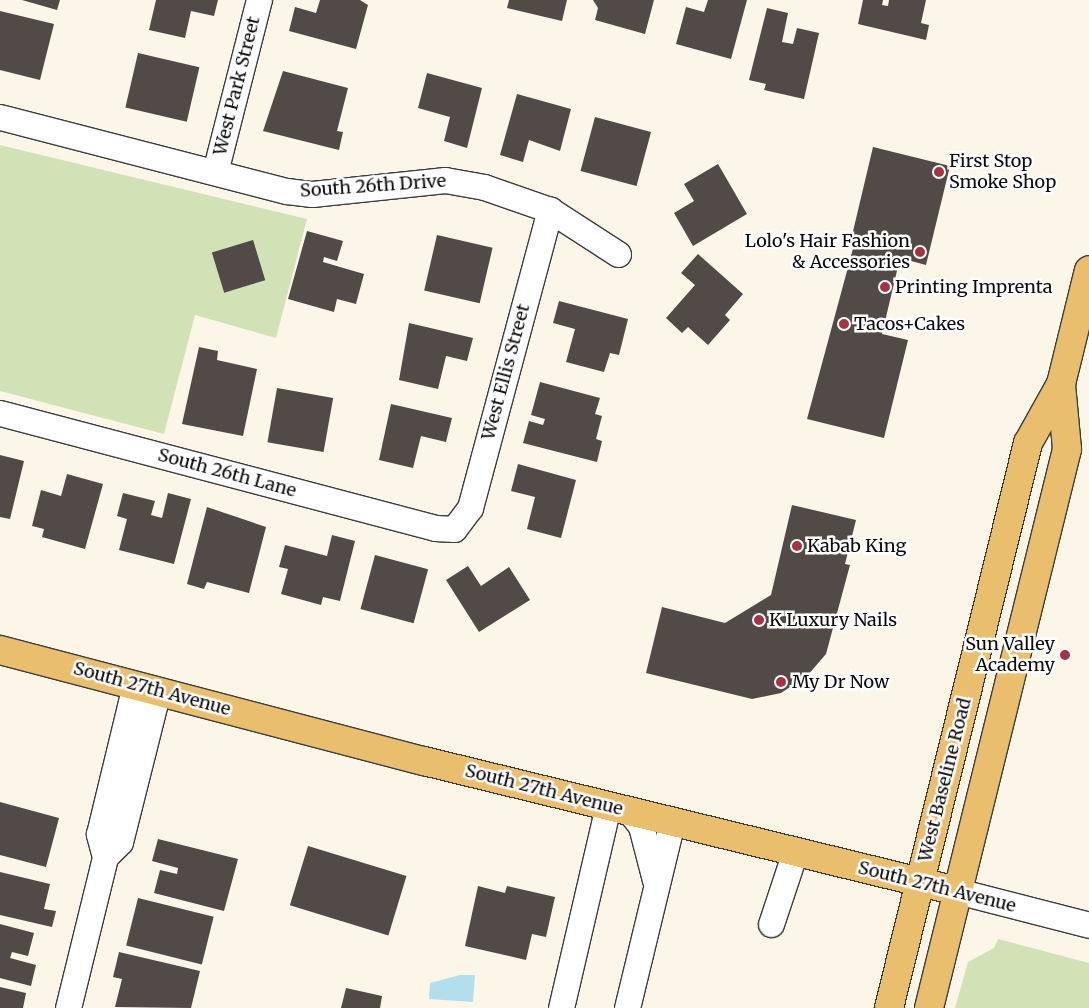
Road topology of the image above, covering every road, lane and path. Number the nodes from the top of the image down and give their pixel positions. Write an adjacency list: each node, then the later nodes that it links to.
1 (259, 0): 3 (street, West Park Street)
2 (0, 117): 3 (street, South 26th Drive)
3 (215, 172): 4 (street, South 26th Drive)
4 (550, 210): 5 (street, South 26th Drive); 9 (street, West Ellis Street)
5 (618, 254)
6 (1089, 270): 7 (main road, West Baseline Road)
7 (1061, 384): 15 (main road, West Baseline Road); 17 (main road, West Baseline Road)
8 (0, 413): 9 (street, South 26th Lane)
9 (454, 528)
10 (0, 650): 11 (main road, South 27th Avenue)
11 (146, 688): 12 (main road, South 27th Avenue); 20 (street)
12 (619, 809): 13 (main road, South 27th Avenue); 16 (street); 21 (street)
13 (672, 822): 14 (main road, South 27th Avenue); 16 (street)
14 (795, 852): 15 (main road, South 27th Avenue); 18 (street)
15 (920, 882): 17 (main road, South 27th Avenue); 23 (main road, West Baseline Road)
16 (656, 890): 22 (street)
17 (957, 891): 19 (street, South 27th Avenue); 24 (main road, West Baseline Road)
18 (771, 924)
19 (1089, 925)
20 (68, 1008)
21 (561, 1008)
22 (627, 1008)
23 (888, 1008)
24 (929, 1008)

